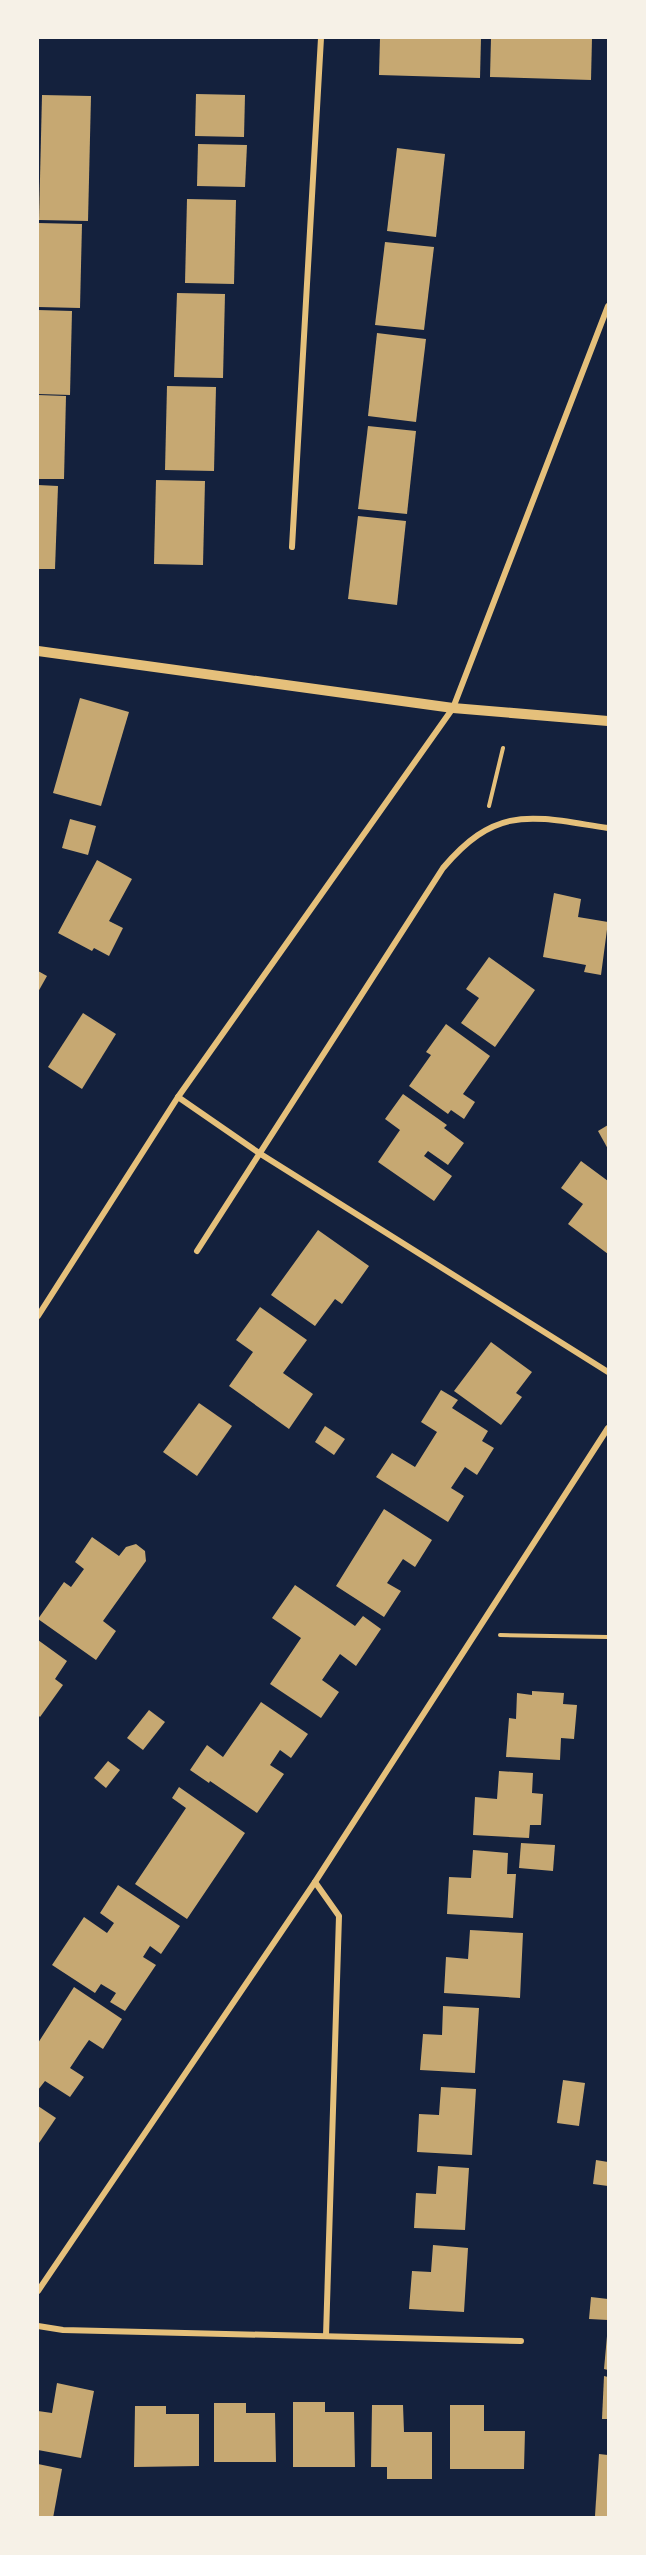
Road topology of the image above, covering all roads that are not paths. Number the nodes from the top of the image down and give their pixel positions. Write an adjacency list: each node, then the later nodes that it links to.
1 (321, 38): 3 (street)
2 (609, 306): 5 (street)
3 (292, 547)
4 (38, 651): 5 (street)
5 (453, 708): 6 (street); 8 (street)
6 (609, 721)
7 (609, 828): 9 (street)
8 (178, 1097): 9 (street); 11 (street)
9 (259, 1153): 10 (street); 12 (street)
10 (197, 1251)
11 (38, 1316)
12 (609, 1372)
13 (609, 1428): 14 (street)
14 (315, 1882): 15 (street); 17 (street)
15 (38, 2291)
16 (38, 2326): 17 (street)
17 (326, 2336): 18 (street)
18 (521, 2341)

